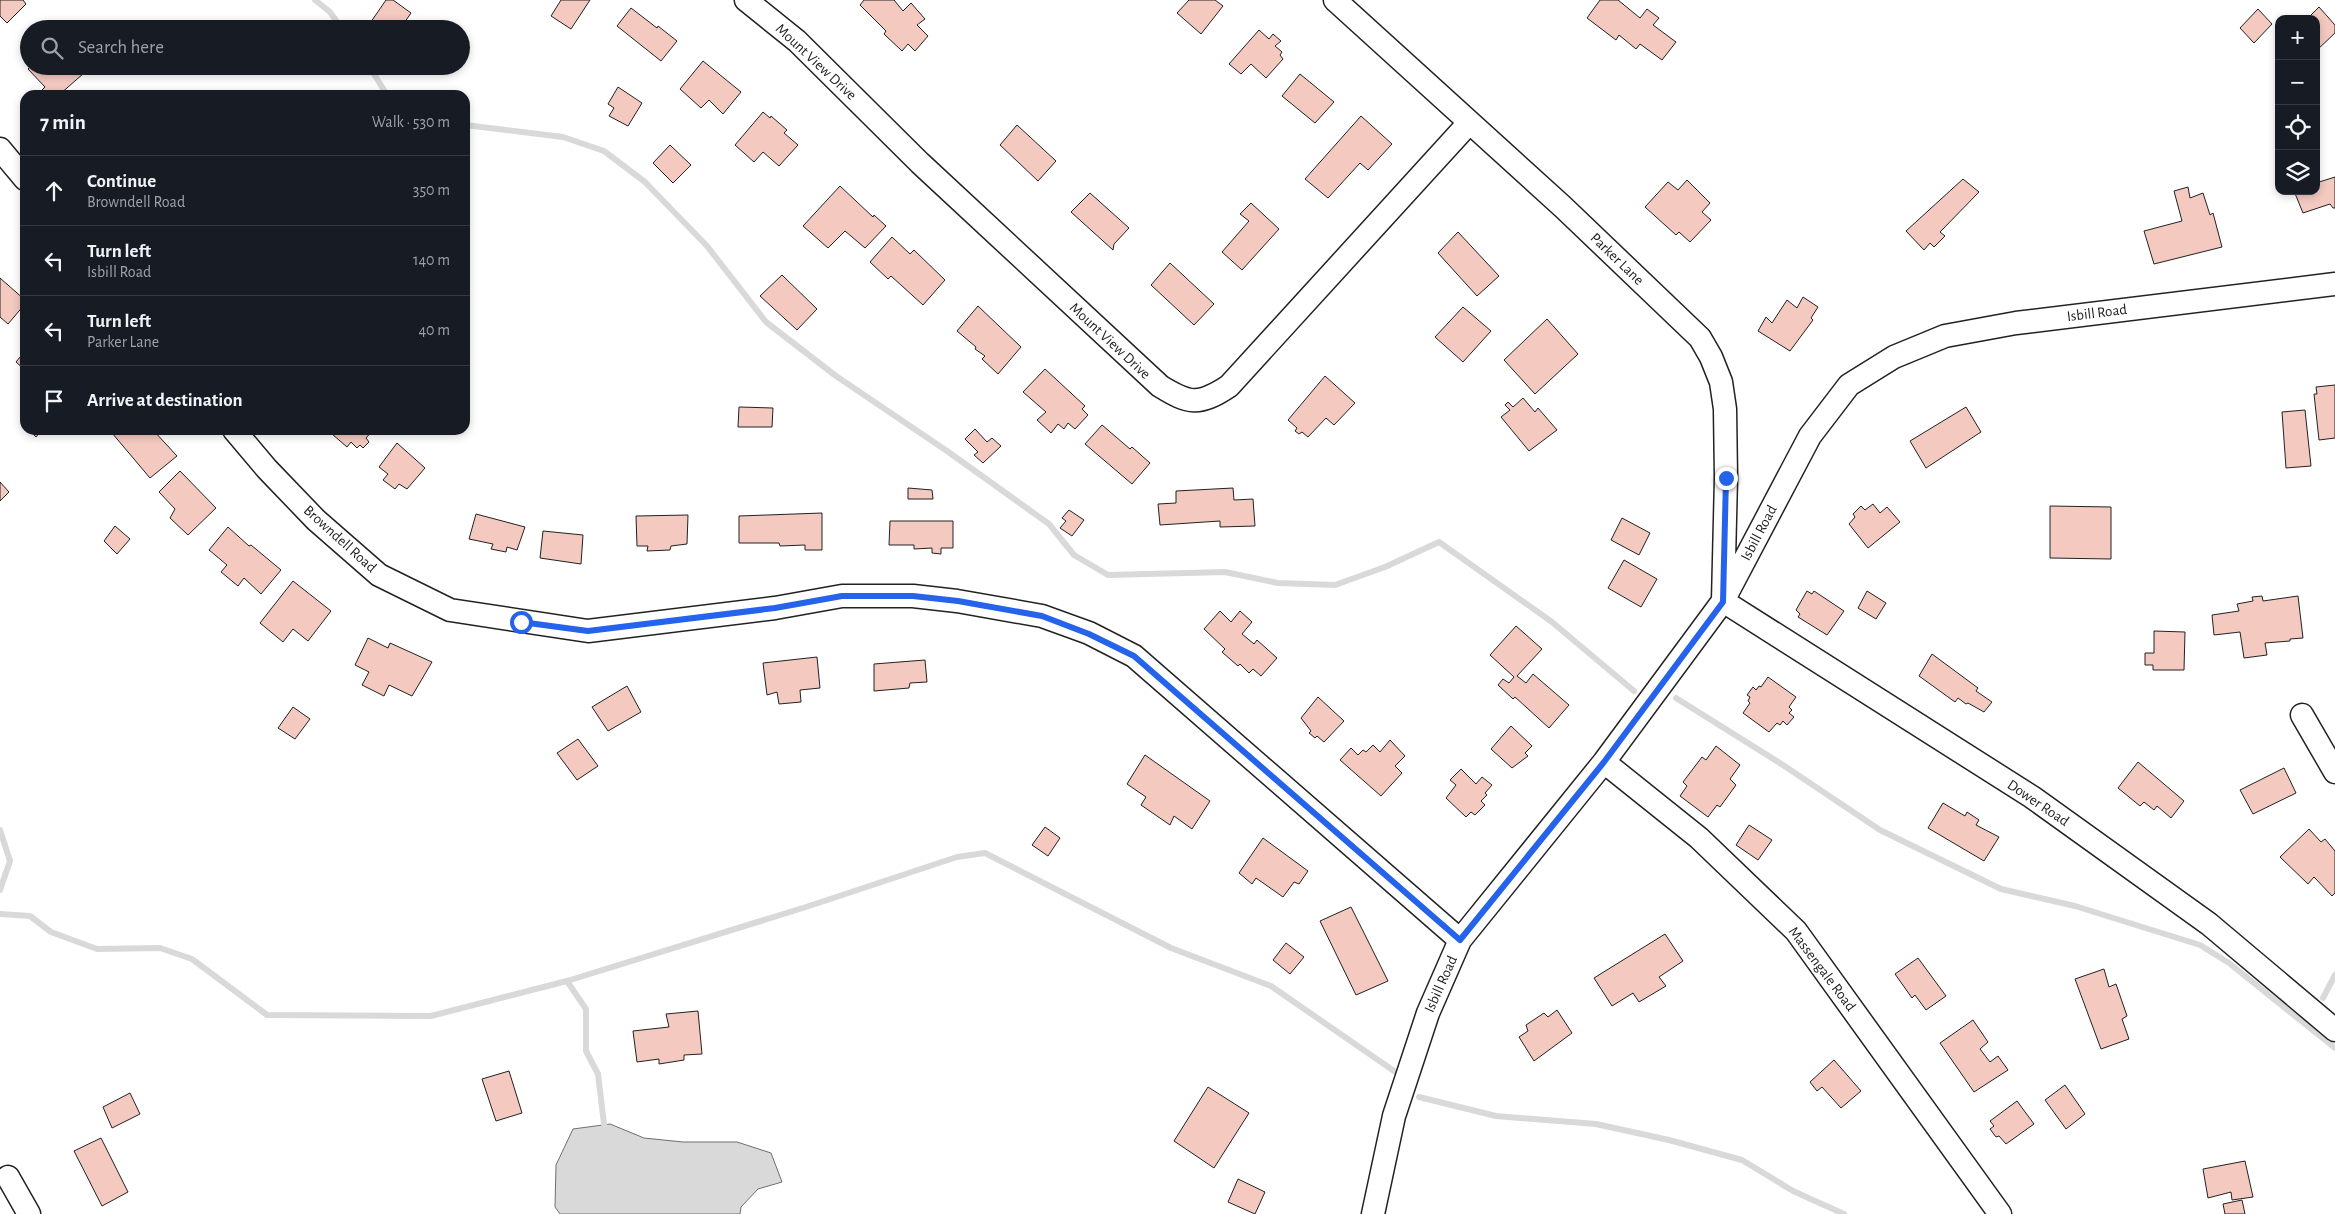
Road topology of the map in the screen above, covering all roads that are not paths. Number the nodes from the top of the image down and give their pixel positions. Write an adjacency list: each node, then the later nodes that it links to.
1 (746, 0): 3 (street, Mount View Drive)
2 (1335, 0): 3 (street, Parker Lane)
3 (1469, 123): 8 (street, Parker Lane)
4 (0, 149): 5 (street)
5 (20, 173)
6 (2335, 284): 8 (street, Isbill Road)
7 (238, 435): 12 (street, Browndell Road)
8 (1723, 602): 10 (street, Isbill Road); 13 (street, Dower Road)
9 (2302, 715): 11 (street)
10 (1604, 762): 12 (street, Isbill Road); 17 (street, Massengale Road)
11 (2335, 772)
12 (1460, 940): 16 (street, Isbill Road)
13 (2335, 1030)
14 (8, 1177): 15 (street)
15 (29, 1214)
16 (1373, 1214)
17 (2000, 1214)

